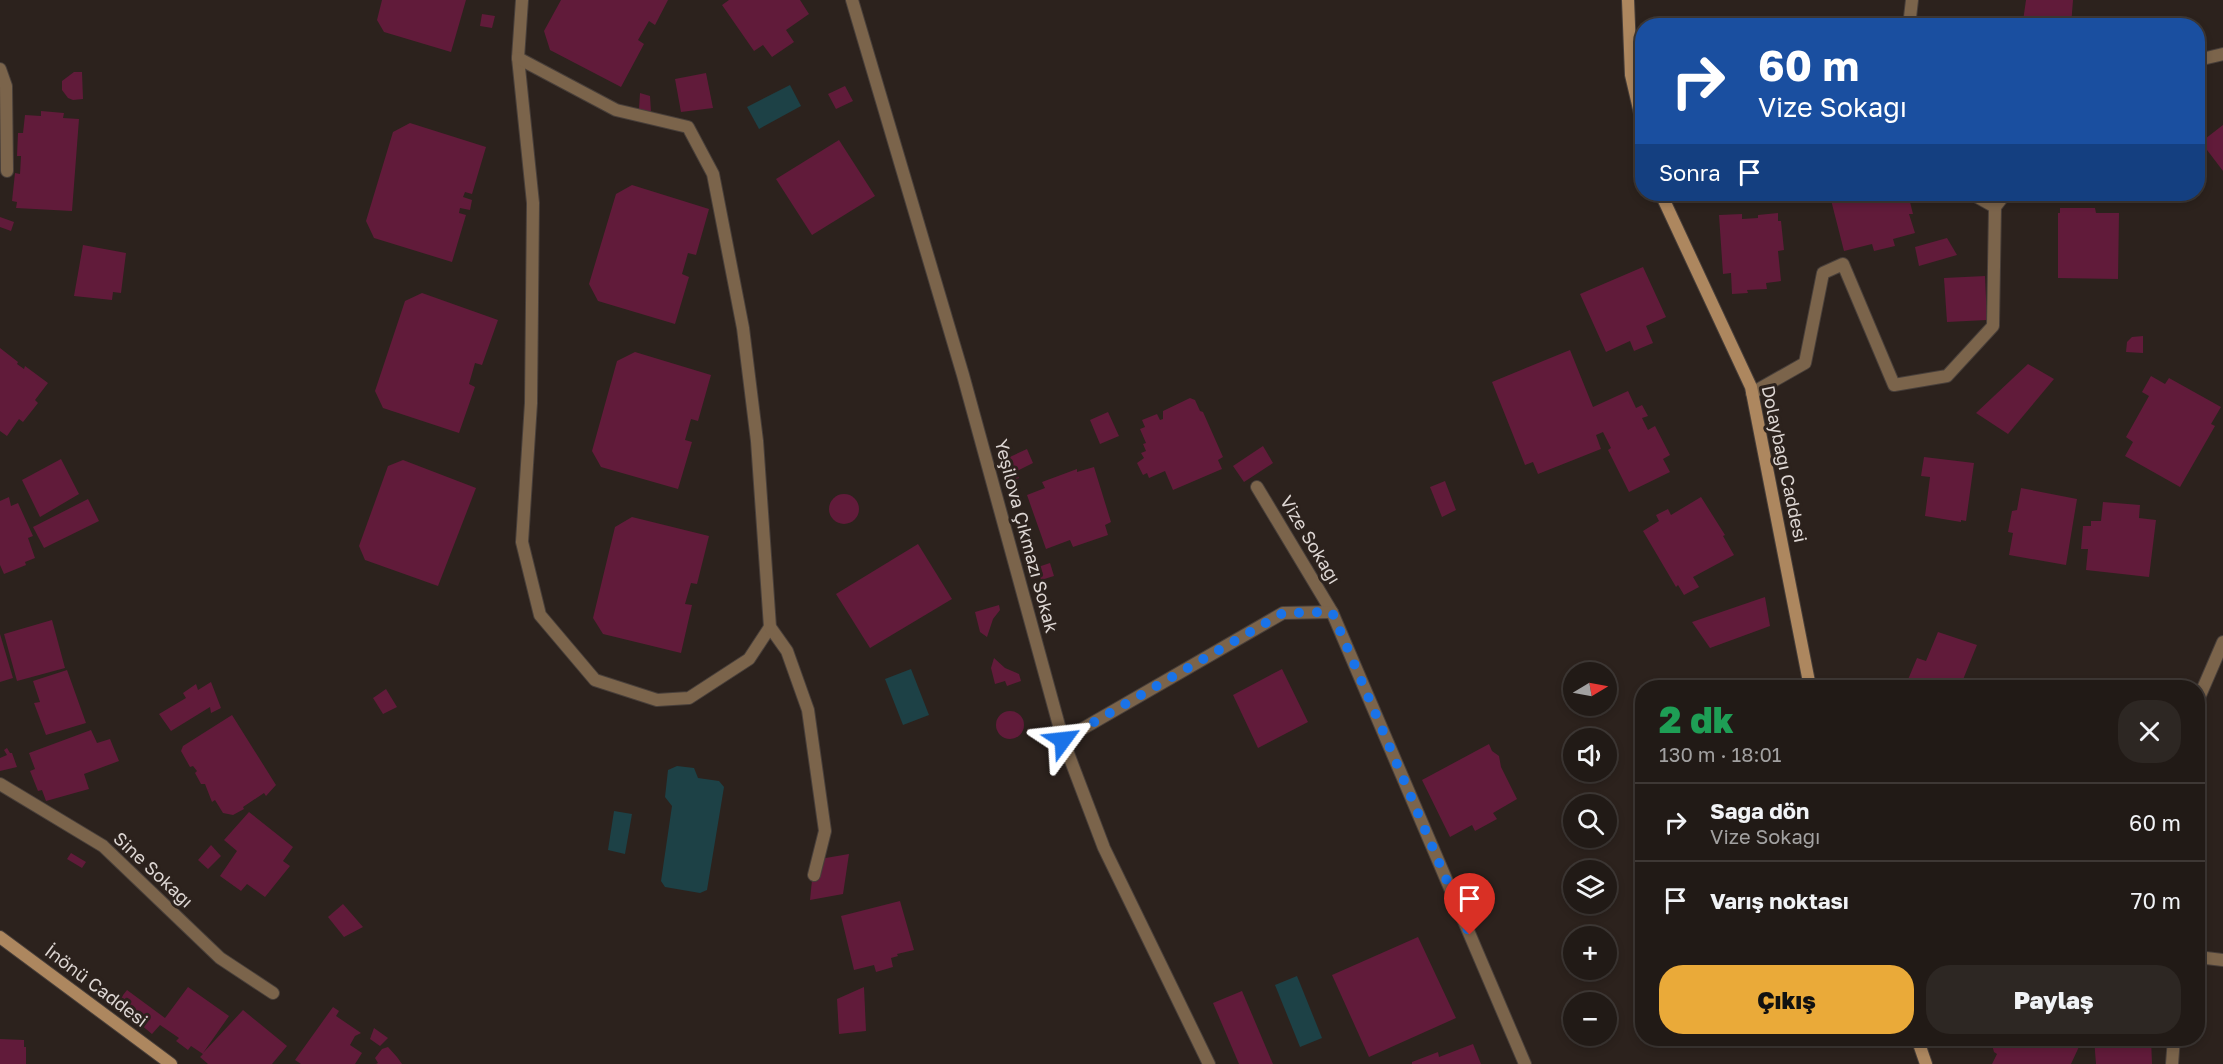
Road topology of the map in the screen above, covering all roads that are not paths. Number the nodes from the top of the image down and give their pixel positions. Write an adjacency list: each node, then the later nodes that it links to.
1 (522, 0): 7 (street)
2 (852, 0): 23 (street, Yeşilova Çıkmazı Sokak)
3 (1628, 0): 10 (street)
4 (1912, 0): 5 (street)
5 (1910, 18)
6 (2223, 54): 8 (street)
7 (518, 58): 19 (street); 19 (street)
8 (2205, 58)
9 (0, 69): 11 (street)
10 (1635, 92)
11 (7, 171)
12 (1664, 201): 16 (street, Dolaybağı Caddesi)
13 (1984, 201): 15 (street)
14 (2000, 201): 15 (street)
15 (1995, 207): 16 (street)
16 (1752, 393): 21 (street, Dolaybağı Caddesi)
17 (1257, 487): 18 (street, Vize Sokağı)
18 (1332, 612): 23 (street, Vize Sokağı); 34 (street, Vize Sokağı)
19 (770, 627): 25 (street)
20 (2223, 642): 22 (street)
21 (1809, 680)
22 (2205, 684)
23 (1063, 740): 33 (street, Yeşilova Çıkmazı Sokak)
24 (0, 784): 29 (street, Sine Sokağı)
25 (814, 875)
26 (0, 937): 32 (street, İnönü Caddesi)
27 (2205, 958): 28 (street)
28 (2223, 960)
29 (273, 993)
30 (1920, 1046): 35 (street)
31 (2173, 1046): 36 (street)
32 (171, 1064)
33 (1209, 1064)
34 (1525, 1064)
35 (1926, 1064)
36 (2172, 1064)

